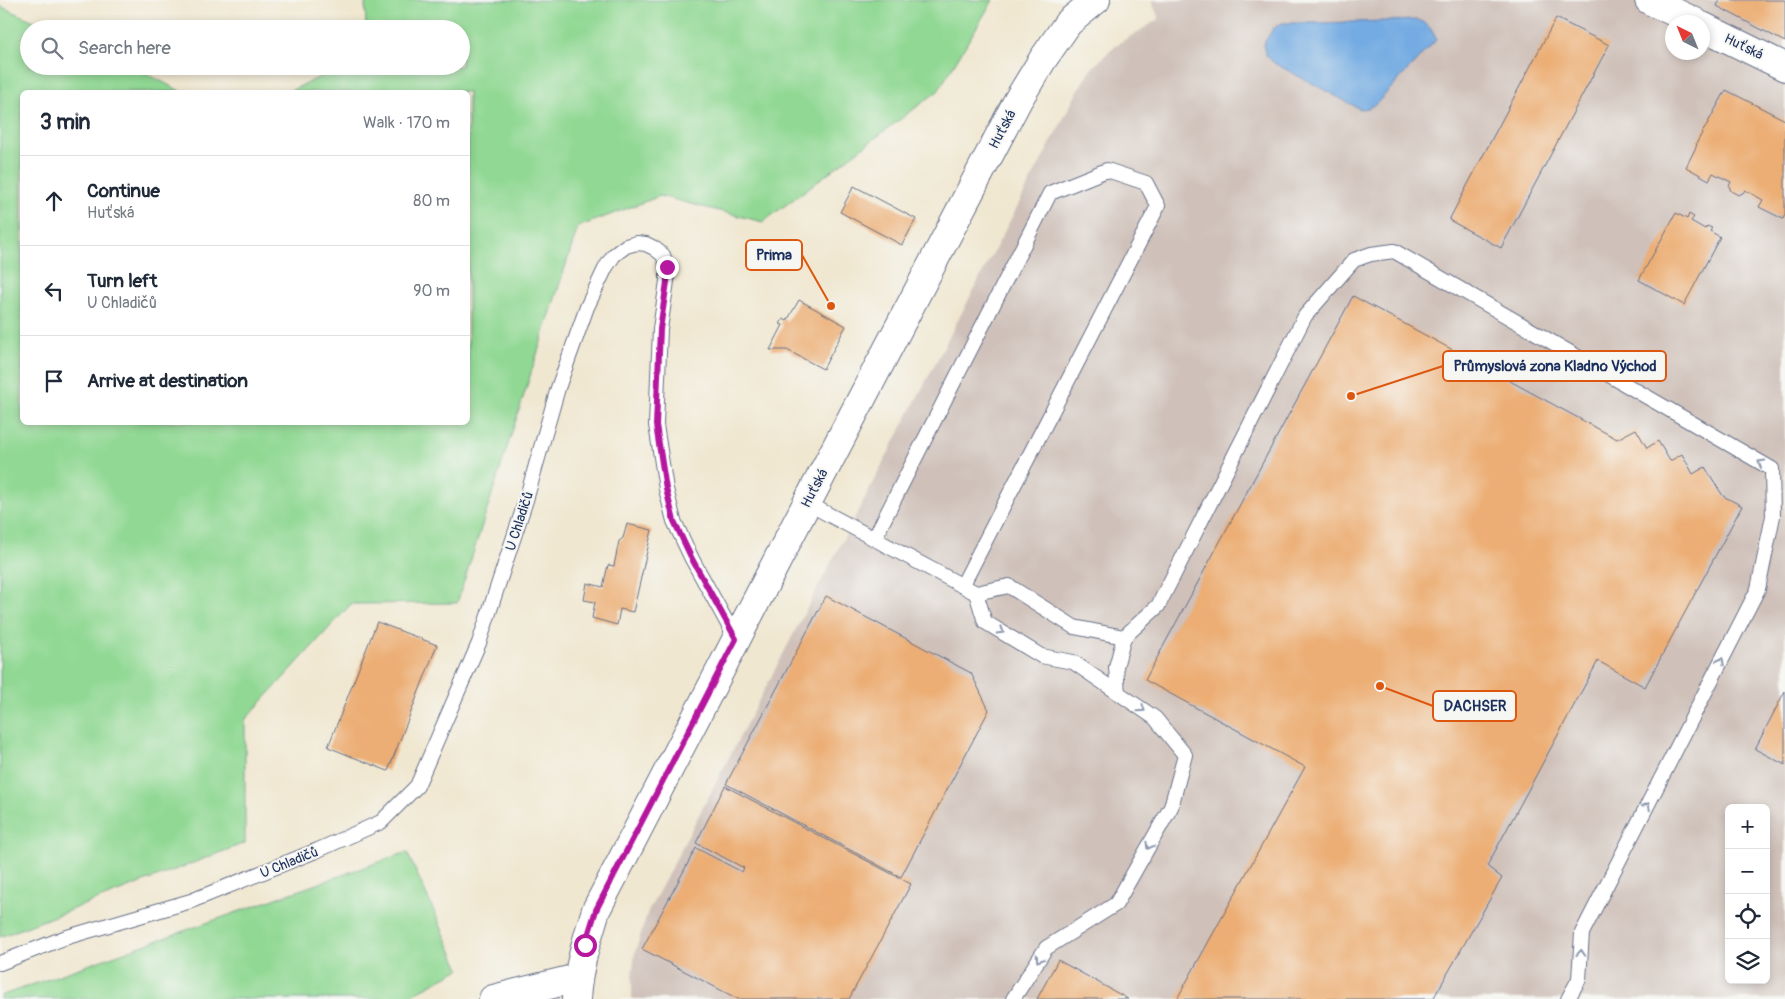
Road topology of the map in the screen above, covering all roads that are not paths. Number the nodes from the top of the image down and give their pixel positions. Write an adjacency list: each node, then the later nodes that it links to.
1 (1096, 0): 6 (street, Huťská)
2 (1649, 0): 3 (street)
3 (1680, 15)
4 (1710, 30): 5 (street, Huťská)
5 (1785, 66)
6 (806, 503): 7 (lane); 11 (street, Huťská)
7 (874, 539): 8 (lane); 8 (lane)
8 (962, 586): 9 (lane)
9 (976, 593): 10 (lane); 12 (lane, one-way to 12)
10 (1124, 637): 12 (lane); 18 (lane, one-way to 10)
11 (736, 639): 13 (lane, U Chladičů); 14 (street, Huťská)
12 (1118, 693): 17 (lane, one-way to 17)
13 (0, 963)
14 (576, 988): 15 (street); 16 (street)
15 (493, 999)
16 (555, 999)
17 (1013, 999)
18 (1568, 999)

